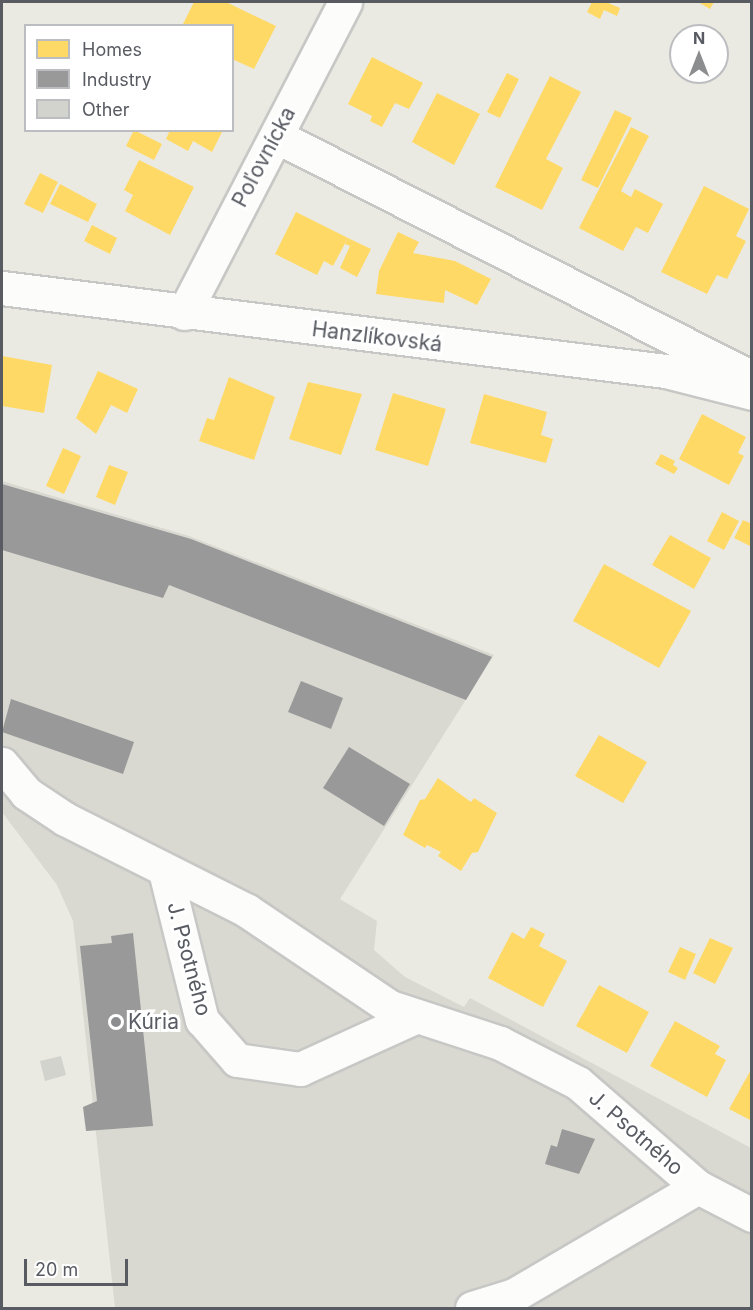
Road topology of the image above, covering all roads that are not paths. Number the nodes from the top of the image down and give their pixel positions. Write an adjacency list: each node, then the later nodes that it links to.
1 (345, 2): 2 (street, Poľovnícka)
2 (276, 136): 4 (street, Poľovnícka); 5 (street)
3 (2, 288): 4 (street, Hanzlíkovská)
4 (184, 313): 6 (street, Hanzlíkovská)
5 (752, 378)
6 (752, 393)
7 (2, 764): 8 (street, J. Psotného)
8 (165, 871): 9 (street, J. Psotného); 9 (street, J. Psotného)
9 (417, 1016): 10 (street, J. Psotného)
10 (698, 1187): 11 (street, J. Psotného); 12 (street)
11 (752, 1215)
12 (472, 1308)

